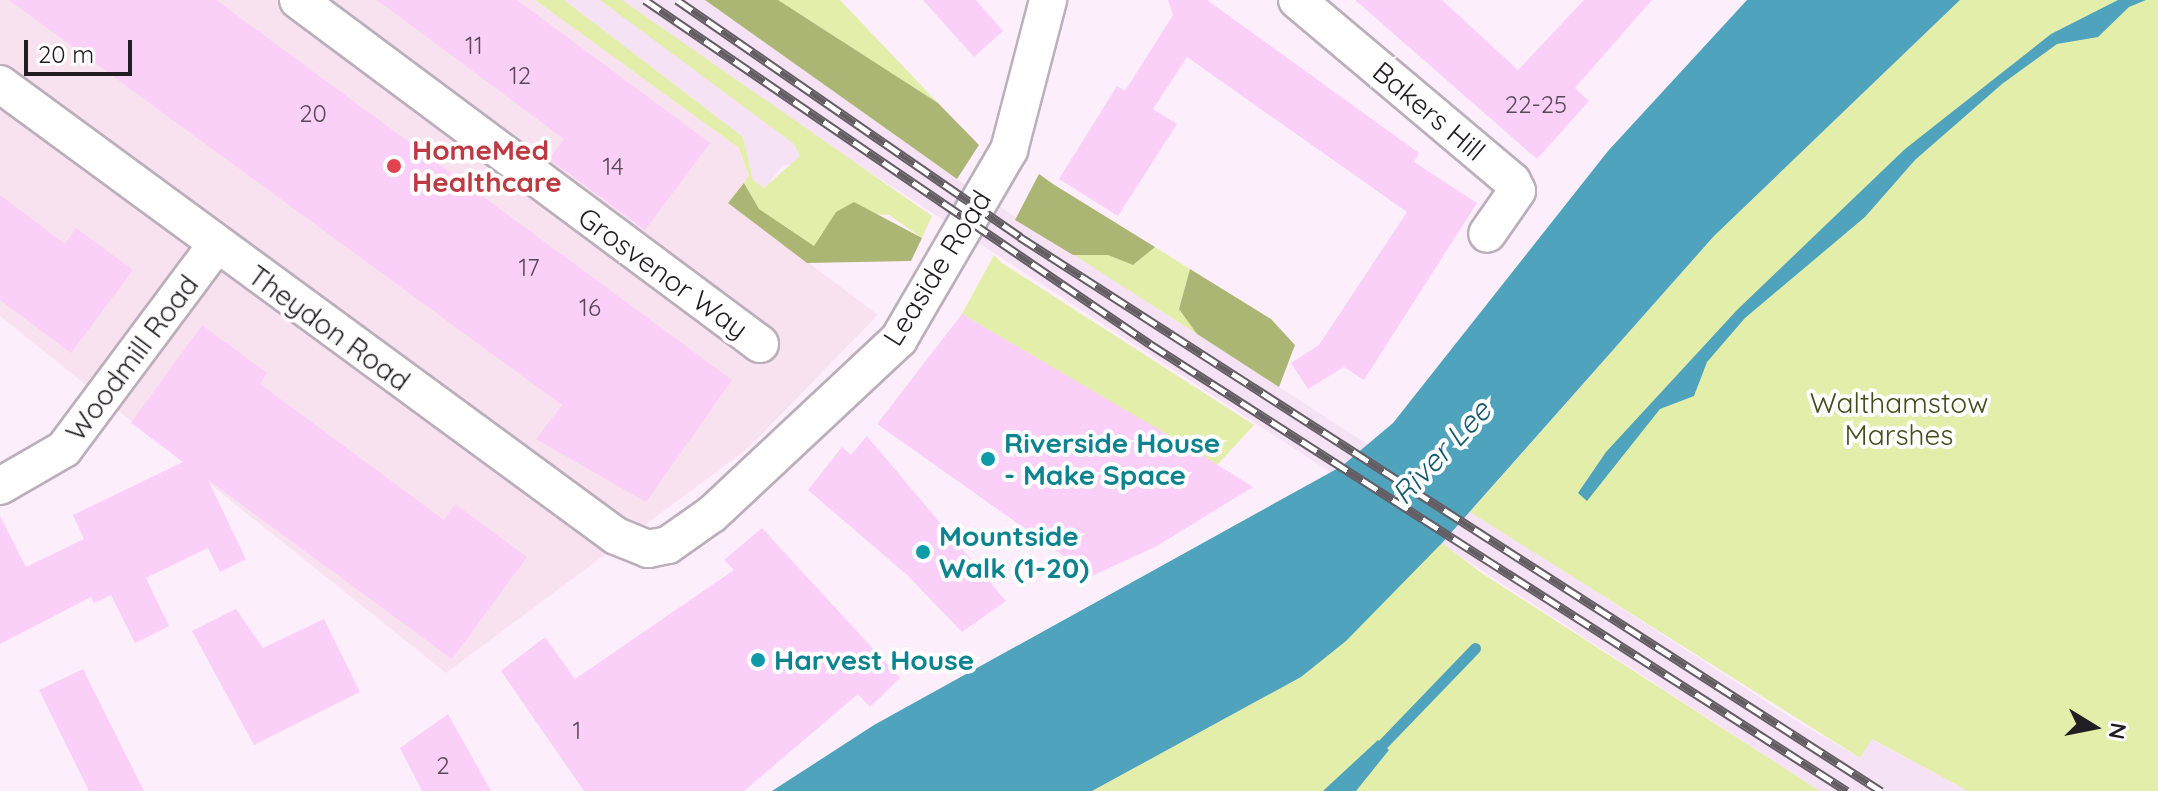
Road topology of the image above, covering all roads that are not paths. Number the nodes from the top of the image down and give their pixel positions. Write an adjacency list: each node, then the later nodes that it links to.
1 (298, 0): 7 (street, Grosvenor Way)
2 (1048, 0): 9 (street, Leaside Road)
3 (1297, 0): 5 (street, Bakers Hill)
4 (0, 84): 6 (street, Theydon Road)
5 (1487, 234)
6 (216, 245): 8 (street, Woodmill Road); 9 (street, Theydon Road)
7 (760, 344)
8 (0, 486)
9 (668, 545)

